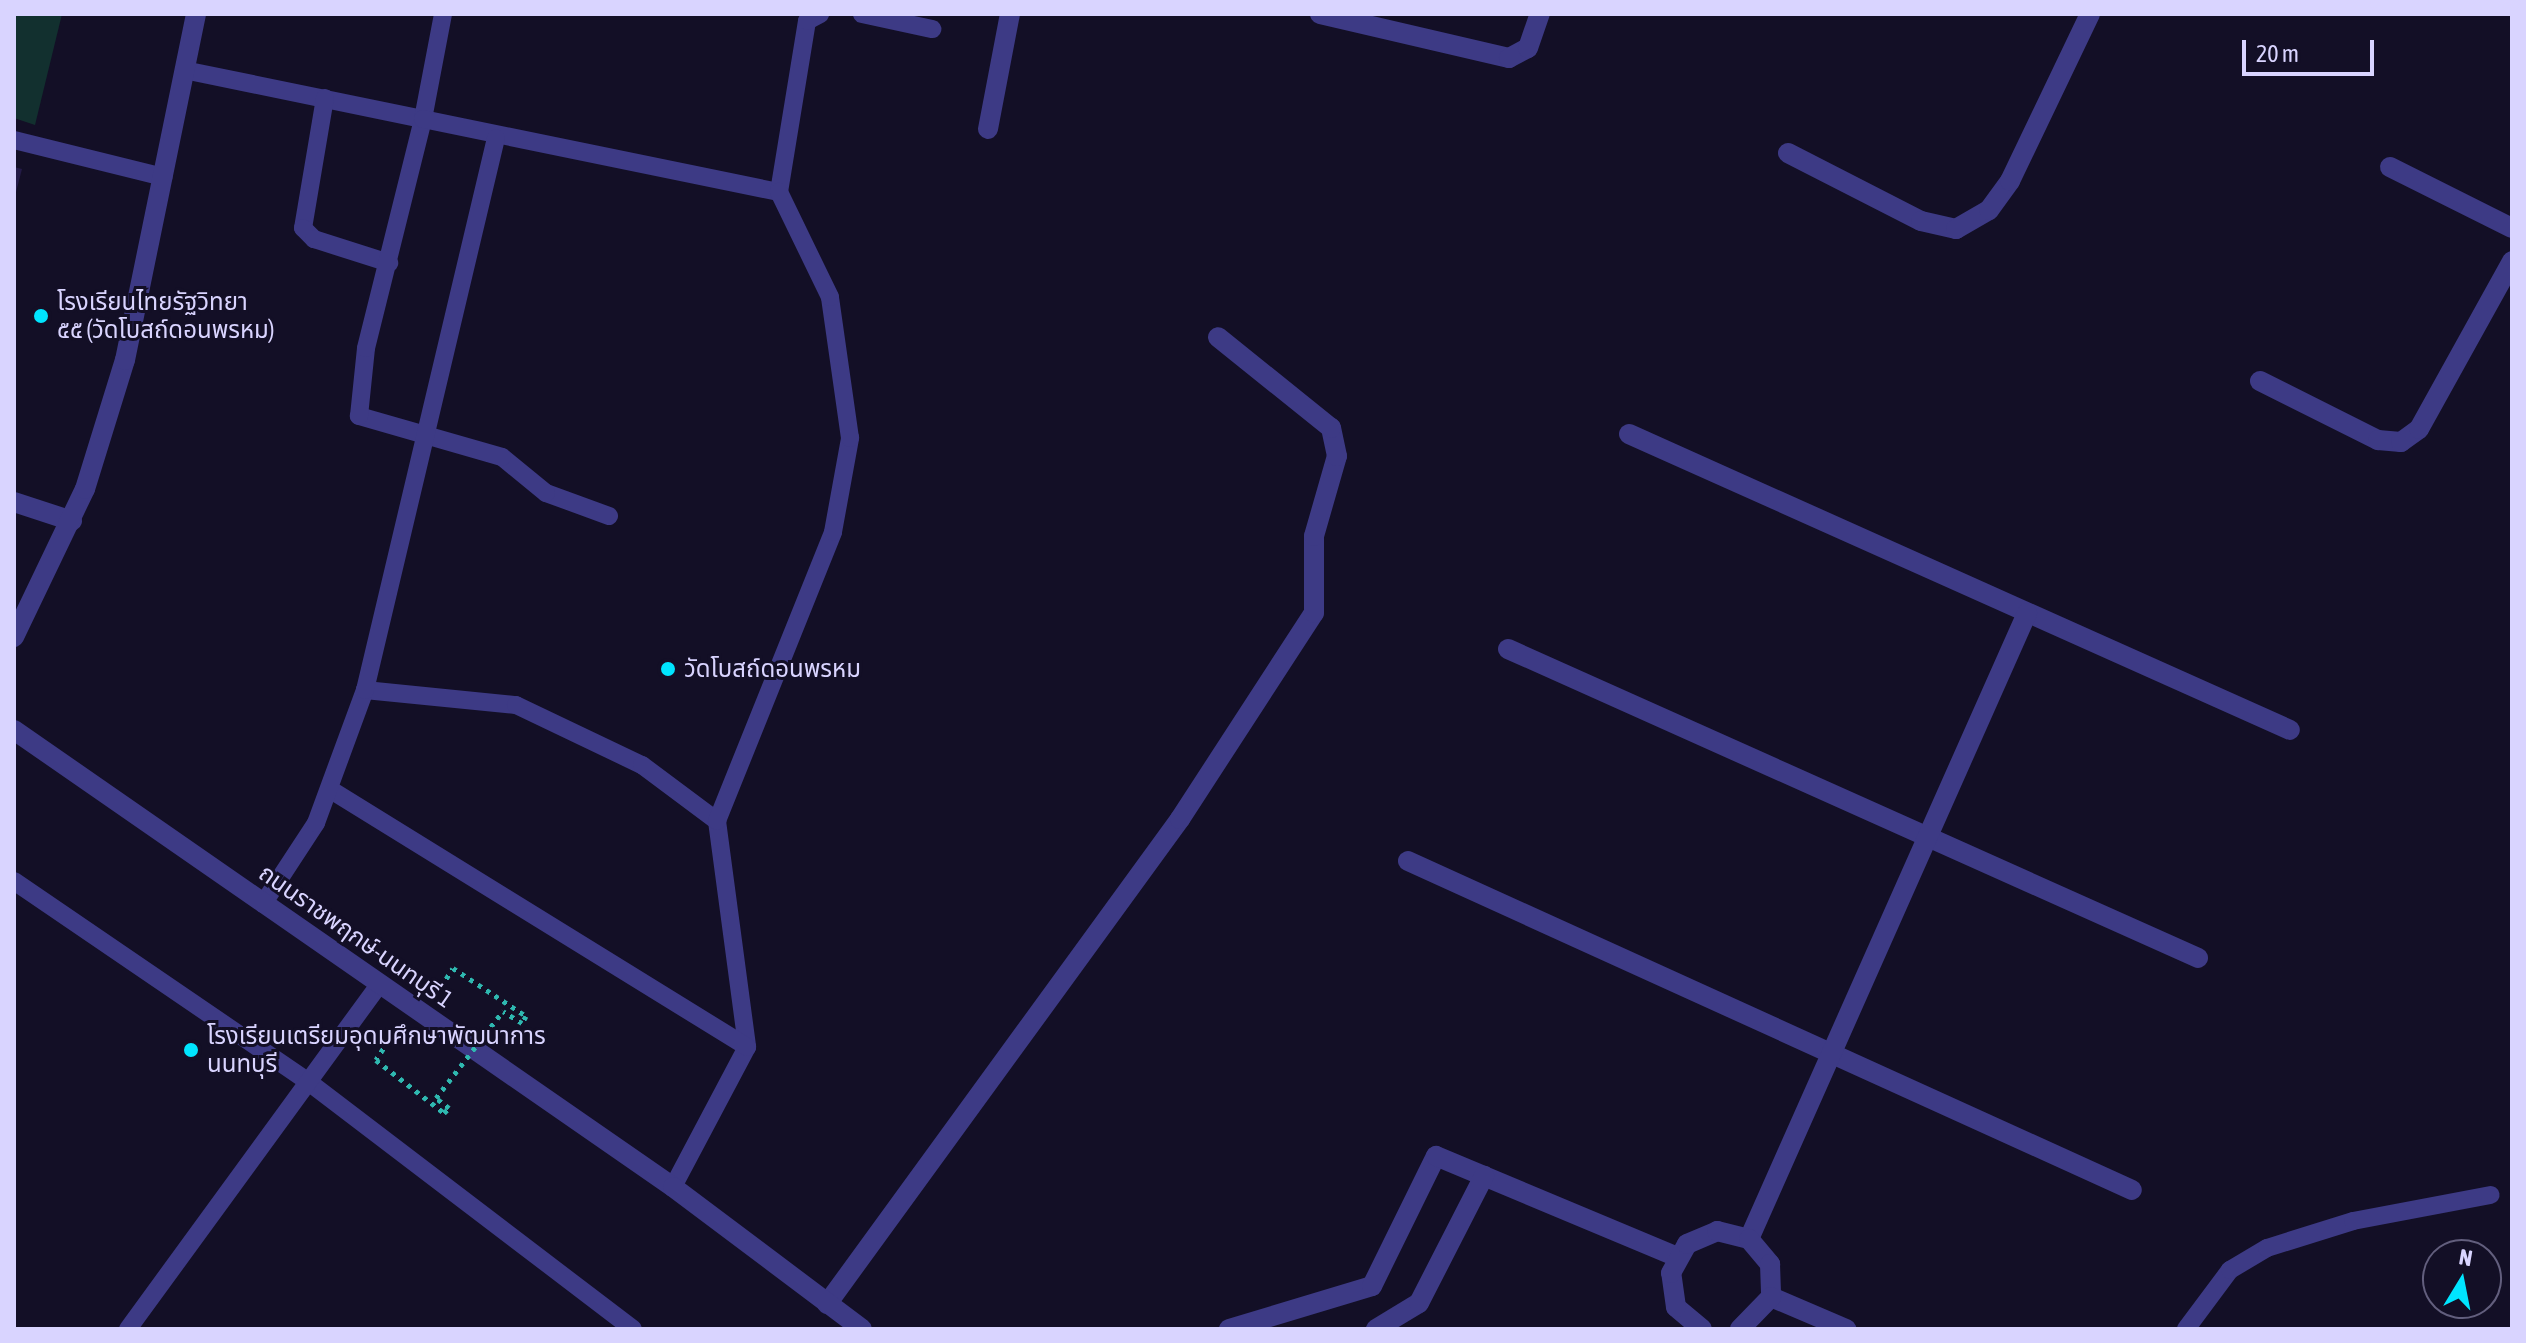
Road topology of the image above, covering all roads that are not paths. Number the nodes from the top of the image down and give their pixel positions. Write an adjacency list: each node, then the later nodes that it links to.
1 (196, 14): 10 (street)
2 (443, 14): 12 (lane)
3 (820, 14): 19 (lane)
4 (862, 14): 9 (lane)
5 (1010, 14): 13 (street)
6 (1320, 14): 7 (street)
7 (1540, 14)
8 (2083, 16): 16 (street)
9 (932, 29)
10 (184, 70): 11 (lane); 18 (street)
11 (325, 98): 12 (lane); 22 (lane)
12 (423, 119): 14 (lane); 22 (lane)
13 (988, 129)
14 (496, 138): 19 (lane); 26 (lane)
15 (14, 140): 18 (lane)
16 (1788, 153)
17 (2390, 167): 20 (street)
18 (163, 177): 29 (street)
19 (779, 192): 37 (lane)
20 (2512, 228)
21 (2512, 261): 24 (street)
22 (389, 263): 26 (lane)
23 (1218, 337): 54 (street)
24 (2260, 381)
25 (1629, 434): 30 (street)
26 (422, 440): 28 (lane); 33 (lane)
27 (14, 502): 29 (street)
28 (609, 516)
29 (72, 521): 31 (street)
30 (2027, 613): 35 (street); 38 (street)
31 (14, 637)
32 (1508, 649): 38 (street)
33 (365, 690): 36 (lane); 37 (lane)
34 (14, 730): 41 (street, ถนนราชพฤกษ์-นนทบุรี 1)
35 (2290, 730)
36 (331, 790): 41 (lane); 44 (lane)
37 (717, 821): 44 (lane)
38 (1928, 837): 42 (street); 45 (street)
39 (1408, 861): 45 (street)
40 (14, 881): 46 (lane)
41 (263, 904): 43 (street, ถนนราชพฤกษ์-นนทบุรี 1)
42 (2198, 958)
43 (380, 983): 46 (lane); 48 (street, ถนนราชพฤกษ์-นนทบุรี 1)
44 (747, 1047): 48 (lane)
45 (1831, 1053): 49 (street); 51 (street)
46 (310, 1083): 55 (lane); 56 (lane)
47 (1484, 1176): 52 (street); 58 (street); 59 (street)
48 (673, 1187): 54 (street, ถนนราชพฤกษ์-นนทบุรี 1)
49 (2132, 1190)
50 (2491, 1195): 63 (lane)
51 (1749, 1239): 52 (street); 53 (street)
52 (1677, 1257): 60 (street)
53 (1771, 1297): 61 (street); 62 (street)
54 (827, 1304): 57 (street, ถนนราชพฤกษ์-นนทบุรี 1)
55 (128, 1329)
56 (633, 1329)
57 (862, 1329)
58 (1229, 1329)
59 (1376, 1329)
60 (1702, 1329)
61 (1740, 1329)
62 (1846, 1329)
63 (2186, 1329)

